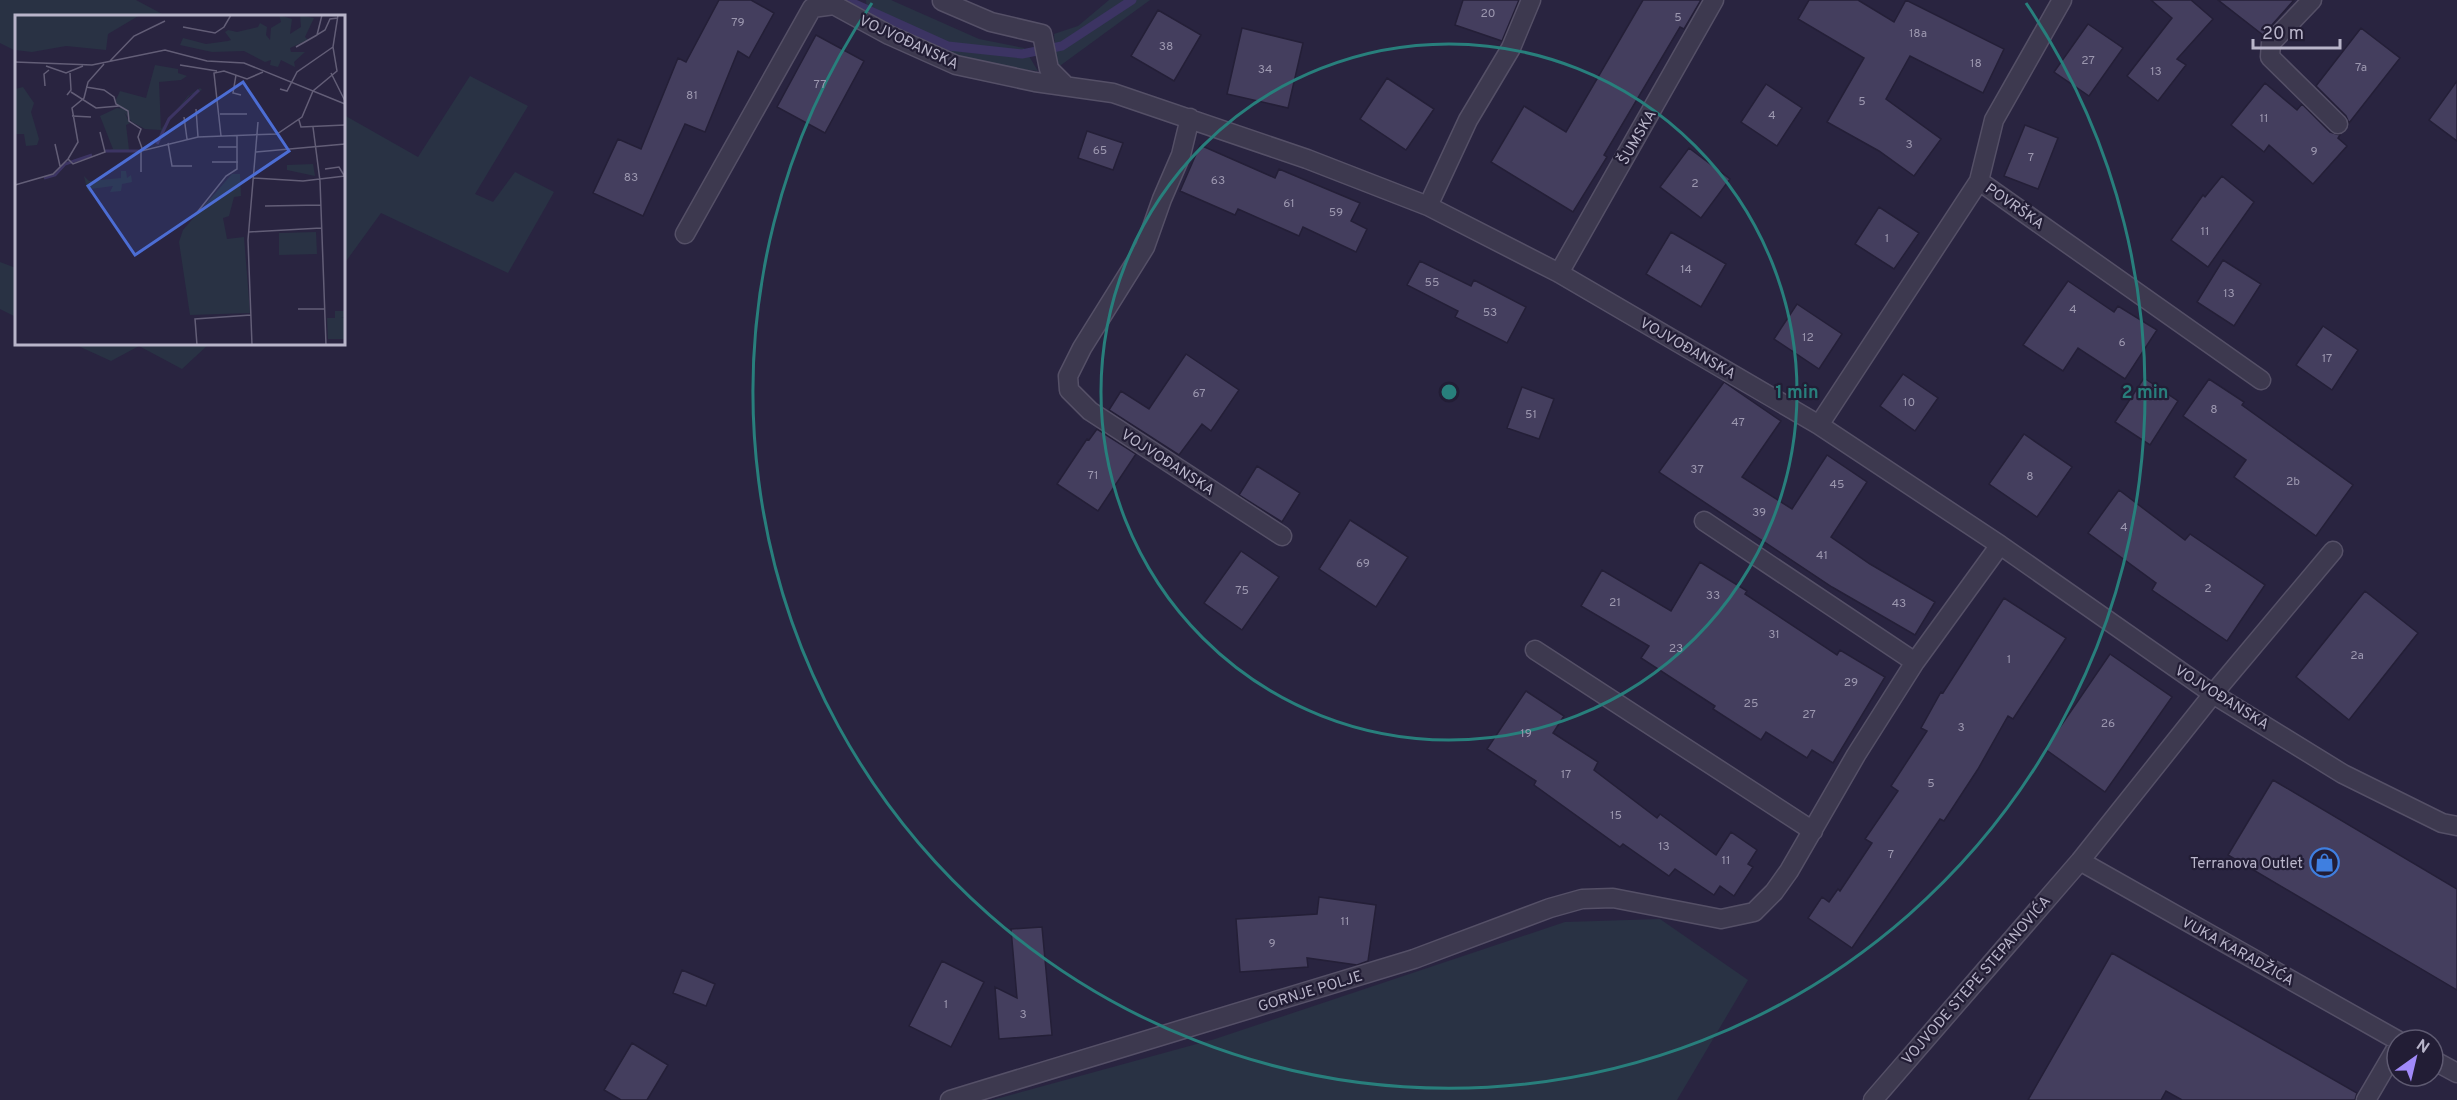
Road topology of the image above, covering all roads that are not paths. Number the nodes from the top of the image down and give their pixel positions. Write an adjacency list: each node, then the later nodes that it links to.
1 (1531, 0): 11 (street)
2 (1714, 0): 13 (street, ŠUMSKA)
3 (2062, 0): 10 (street)
4 (2312, 0): 9 (street)
5 (942, 1): 7 (street)
6 (853, 10): 7 (street, VOJVOĐANSKA); 12 (street, VOJVOĐANSKA)
7 (1066, 86): 8 (street, VOJVOĐANSKA)
8 (1190, 118): 11 (street, VOJVOĐANSKA); 17 (street, VOJVOĐANSKA)
9 (2338, 124)
10 (1979, 181): 14 (street, POVRŠKA); 15 (street, POVRŠKA)
11 (1428, 206): 13 (street, VOJVOĐANSKA)
12 (685, 234)
13 (1559, 273): 15 (street, VOJVOĐANSKA)
14 (2261, 380)
15 (1819, 425): 18 (street, VOJVOĐANSKA)
16 (1704, 521): 21 (street)
17 (1282, 536)
18 (2000, 545): 21 (street); 22 (street, VOJVOĐANSKA)
19 (2333, 551): 22 (street, VOJVODE STEPE STEPANOVIĆA)
20 (1535, 650): 24 (street)
21 (1915, 662): 24 (street)
22 (2213, 694): 23 (street, VOJVOĐANSKA); 25 (street, VOJVODE STEPE STEPANOVIĆA)
23 (2457, 826)
24 (1813, 831): 28 (street, GORNJE POLJE)
25 (2080, 861): 26 (street, VUKA KARADŽIĆA); 29 (street, VOJVODE STEPE STEPANOVIĆA)
26 (2385, 1033)
27 (2385, 1068): 30 (street)
28 (950, 1100)
29 (1873, 1100)
30 (2366, 1100)

